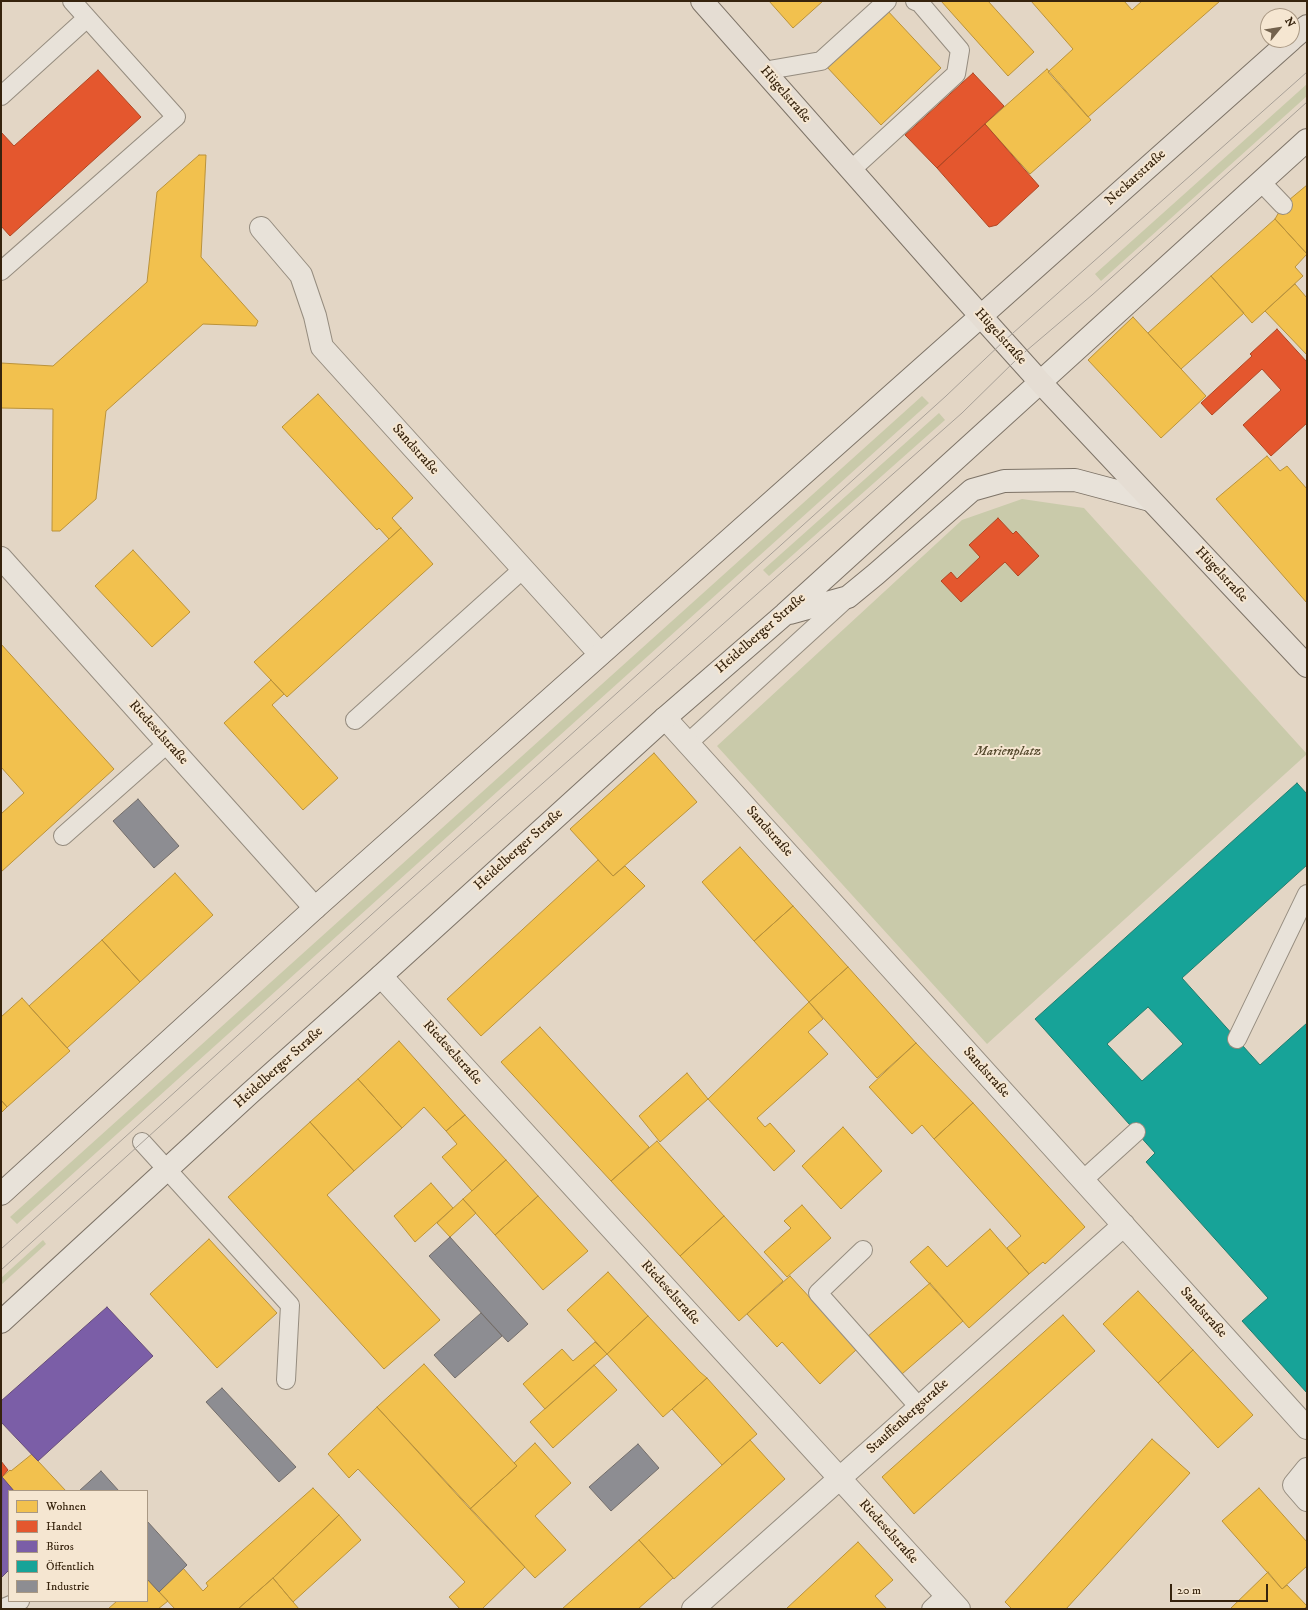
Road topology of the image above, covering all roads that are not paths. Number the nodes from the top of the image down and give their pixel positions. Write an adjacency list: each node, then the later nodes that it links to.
1 (72, 1): 5 (lane)
2 (702, 1): 7 (main road, Hügelstraße)
3 (887, 1): 7 (lane)
4 (915, 1): 10 (lane)
5 (87, 18): 8 (lane); 14 (lane)
6 (1282, 48): 15 (main road, Neckarstraße)
7 (763, 72): 10 (main road, Hügelstraße)
8 (1, 96)
9 (1307, 140): 11 (main road)
10 (851, 170): 15 (main road, Hügelstraße)
11 (1261, 182): 12 (lane); 16 (main road)
12 (1283, 205)
13 (261, 228): 19 (main road, Sandstraße)
14 (1, 271)
15 (981, 316): 16 (main road, Hügelstraße); 22 (main road)
16 (1041, 383): 17 (main road, Hügelstraße); 21 (main road, Heidelberger Straße)
17 (1150, 500): 20 (main road); 23 (main road, Hügelstraße)
18 (1, 558): 27 (main road, Riedeselstraße)
19 (523, 569): 22 (main road, Sandstraße); 25 (lane)
20 (848, 597): 21 (main road); 26 (lane)
21 (785, 614): 24 (main road, Heidelberger Straße)
22 (600, 654): 30 (main road)
23 (1307, 666)
24 (665, 718): 26 (main road, Sandstraße); 31 (main road, Heidelberger Straße)
25 (355, 720)
26 (688, 743): 36 (main road, Sandstraße)
27 (168, 744): 28 (lane); 30 (main road, Riedeselstraße)
28 (63, 836)
29 (1307, 894): 32 (lane)
30 (315, 908): 37 (main road)
31 (381, 976): 35 (main road, Heidelberger Straße); 45 (main road, Riedeselstraße)
32 (1237, 1039)
33 (1136, 1132): 36 (lane)
34 (142, 1142): 35 (lane)
35 (167, 1170): 40 (main road, Heidelberger Straße); 41 (lane)
36 (1083, 1180): 38 (main road, Sandstraße)
37 (1, 1194)
38 (1124, 1225): 42 (main road, Stauffenbergstraße); 43 (main road, Sandstraße)
39 (863, 1250): 42 (lane)
40 (1, 1322)
41 (286, 1380)
42 (919, 1407): 45 (main road, Stauffenbergstraße)
43 (1307, 1428)
44 (1307, 1470): 46 (main road)
45 (840, 1479): 48 (main road, Riedeselstraße); 50 (main road, Stauffenbergstraße)
46 (1307, 1500)
47 (18, 1602): 49 (lane)
48 (945, 1604)
49 (1, 1609)
50 (693, 1609)

